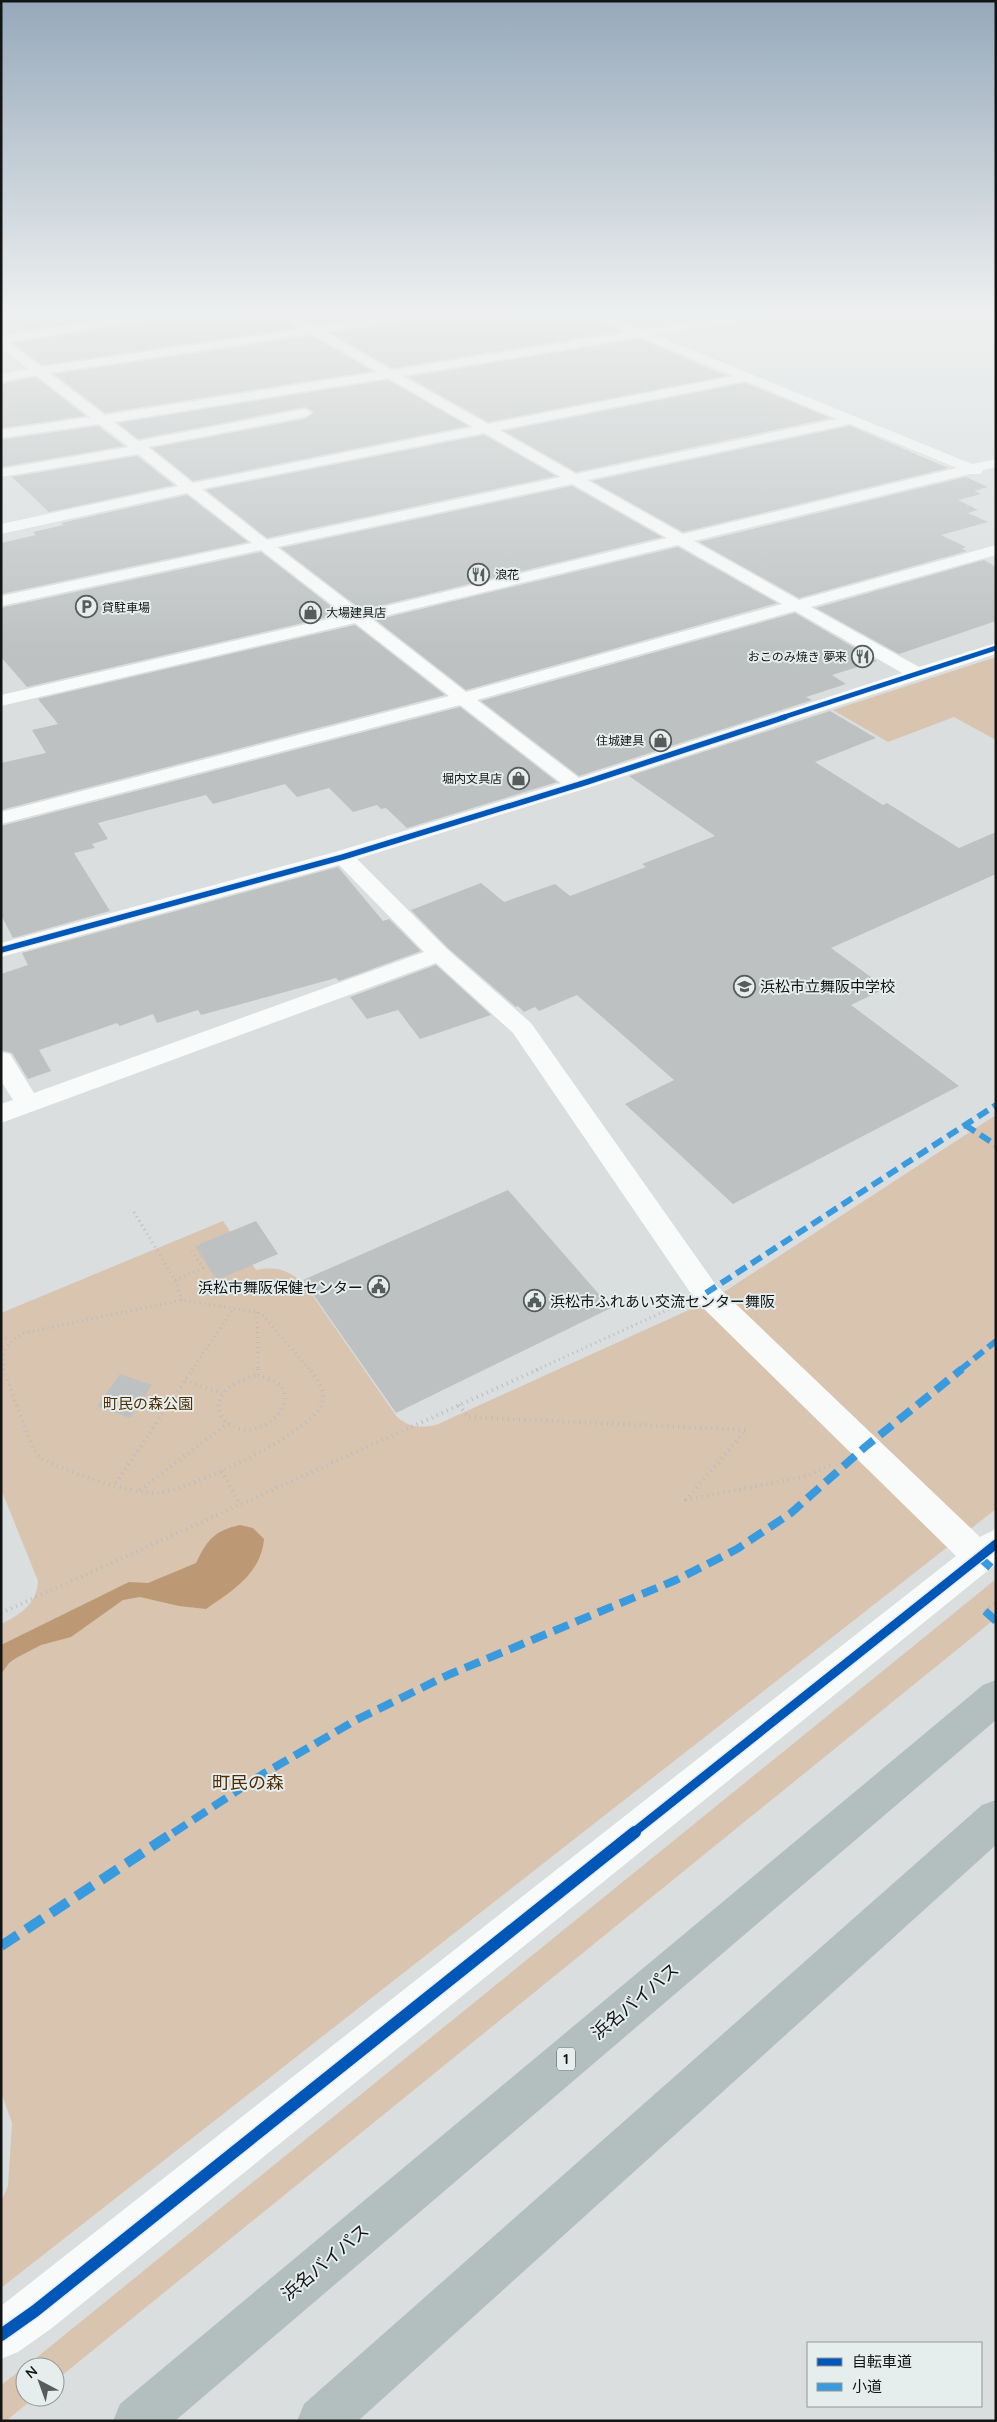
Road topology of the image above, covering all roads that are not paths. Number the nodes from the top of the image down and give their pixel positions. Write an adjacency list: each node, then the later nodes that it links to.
1 (45, 428): 8 (street)
2 (114, 428): 9 (street)
3 (232, 428): 9 (street)
4 (491, 428): 7 (street)
5 (813, 428): 13 (street)
6 (871, 428): 10 (street)
7 (486, 429): 13 (street); 14 (street)
8 (1, 434)
9 (139, 447): 12 (street); 14 (street)
10 (972, 469): 11 (street); 16 (street)
11 (994, 471)
12 (1, 473)
13 (574, 479): 16 (street); 17 (street)
14 (191, 487): 15 (street); 17 (street)
15 (1, 529)
16 (680, 540): 20 (street); 21 (street)
17 (266, 544): 19 (street); 21 (street)
18 (996, 550): 20 (street)
19 (1, 602)
20 (797, 606): 23 (street); 24 (street)
21 (360, 617): 24 (street); 25 (street)
22 (996, 648): 23 (street)
23 (917, 674): 26 (street)
24 (464, 698): 26 (street); 27 (street)
25 (1, 701)
26 (576, 785): 28 (street)
27 (1, 818)
28 (342, 857): 29 (street); 30 (street)
29 (1, 950)
30 (439, 954): 32 (street); 34 (street)
31 (1, 1060): 32 (street)
32 (28, 1104): 33 (street)
33 (1, 1114)
34 (988, 1550): 37 (street)
35 (996, 1697): 38 (highway, 浜名バイパス / 1)
36 (996, 1819): 39 (highway)
37 (1, 2335)
38 (136, 2421)
39 (321, 2421)

